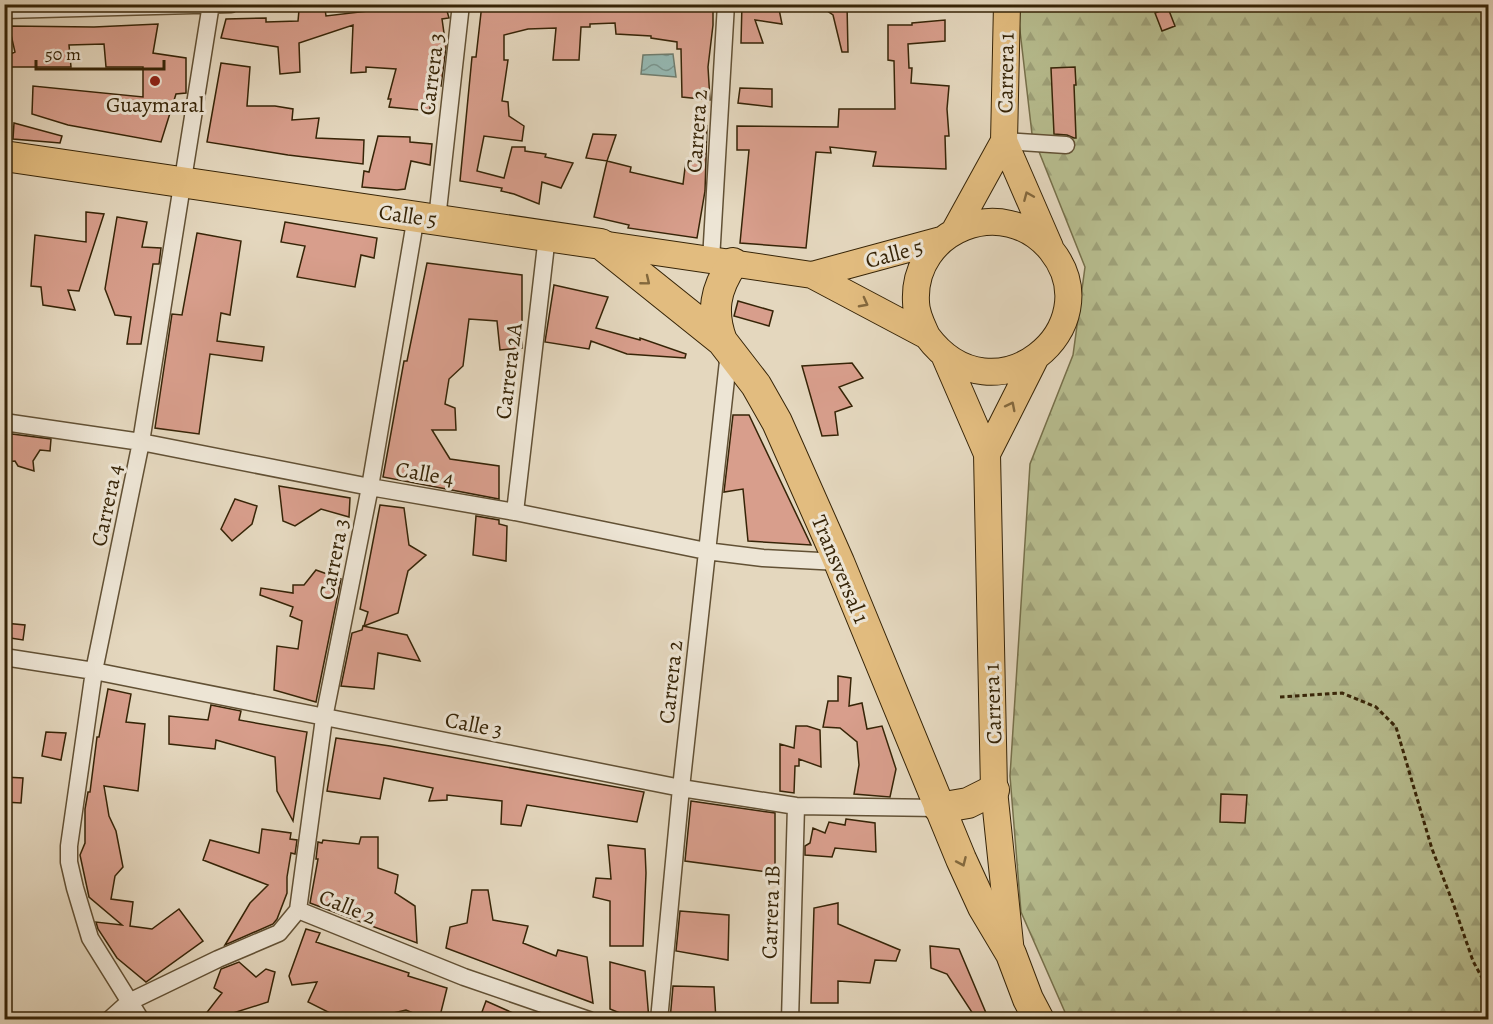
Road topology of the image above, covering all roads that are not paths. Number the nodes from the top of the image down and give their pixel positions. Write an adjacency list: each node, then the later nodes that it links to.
1 (231, 4): 5 (street)
2 (462, 4): 11 (street, Carrera 3)
3 (726, 4): 16 (street, Carrera 2)
4 (1006, 4): 7 (main road, Carrera 1)
5 (211, 5): 6 (street); 10 (street, Carrera 4)
6 (4, 10)
7 (1004, 141): 8 (street); 12 (main road, Carrera 1); 15 (main road, Carrera 1, one-way to 7)
8 (1066, 145)
9 (4, 156): 10 (highway, Calle 5)
10 (184, 182): 11 (highway, Calle 5); 23 (street, Carrera 4)
11 (426, 218): 13 (highway, Calle 5); 25 (street, Carrera 3)
12 (948, 235): 15 (main road); 17 (main road, Calle 5); 18 (main road)
13 (547, 236): 14 (highway, Calle 5); 26 (street, Carrera 2A)
14 (601, 244): 16 (main road, Calle 5); 19 (highway, Transversal 1, one-way to 19)
15 (1051, 250): 21 (main road)
16 (722, 262): 17 (main road, Calle 5); 19 (highway, Transversal 1)
17 (812, 275): 18 (main road, Calle 5, one-way to 18)
18 (927, 336): 20 (main road)
19 (726, 346): 27 (street, Carrera 2); 28 (highway, Transversal 1)
20 (945, 357): 21 (main road); 24 (main road, Carrera 1)
21 (1035, 358): 24 (main road, Carrera 1, one-way to 21)
22 (4, 422): 23 (street, Calle 4)
23 (141, 442): 25 (street, Calle 4); 30 (street, Carrera 4)
24 (987, 454): 33 (main road, Carrera 1)
25 (370, 487): 26 (street, Calle 4); 31 (street, Carrera 3)
26 (514, 512): 27 (street, Calle 4)
27 (706, 551): 28 (street, Calle 4); 32 (street, Carrera 2)
28 (839, 562): 35 (highway, Transversal 1)
29 (4, 657): 30 (street, Calle 3)
30 (94, 671): 31 (street, Calle 3); 38 (street, Carrera 4)
31 (324, 718): 32 (street, Calle 3); 36 (street, Carrera 3)
32 (681, 788): 34 (street, Calle 3); 42 (street, Carrera 2)
33 (994, 790): 35 (highway); 37 (main road, Carrera 1)
34 (796, 806): 35 (street, Calle 3); 43 (street, Carrera 1B)
35 (939, 808): 37 (highway, Transversal 1, one-way to 37)
36 (298, 910): 38 (street, Calle 2); 41 (street, Calle 2)
37 (1011, 954): 44 (highway, Transversal 1)
38 (129, 1002): 39 (street, Calle 2); 40 (street, Carrera 4)
39 (109, 1020)
40 (141, 1020)
41 (589, 1020)
42 (659, 1020)
43 (790, 1020)
44 (1040, 1020)

